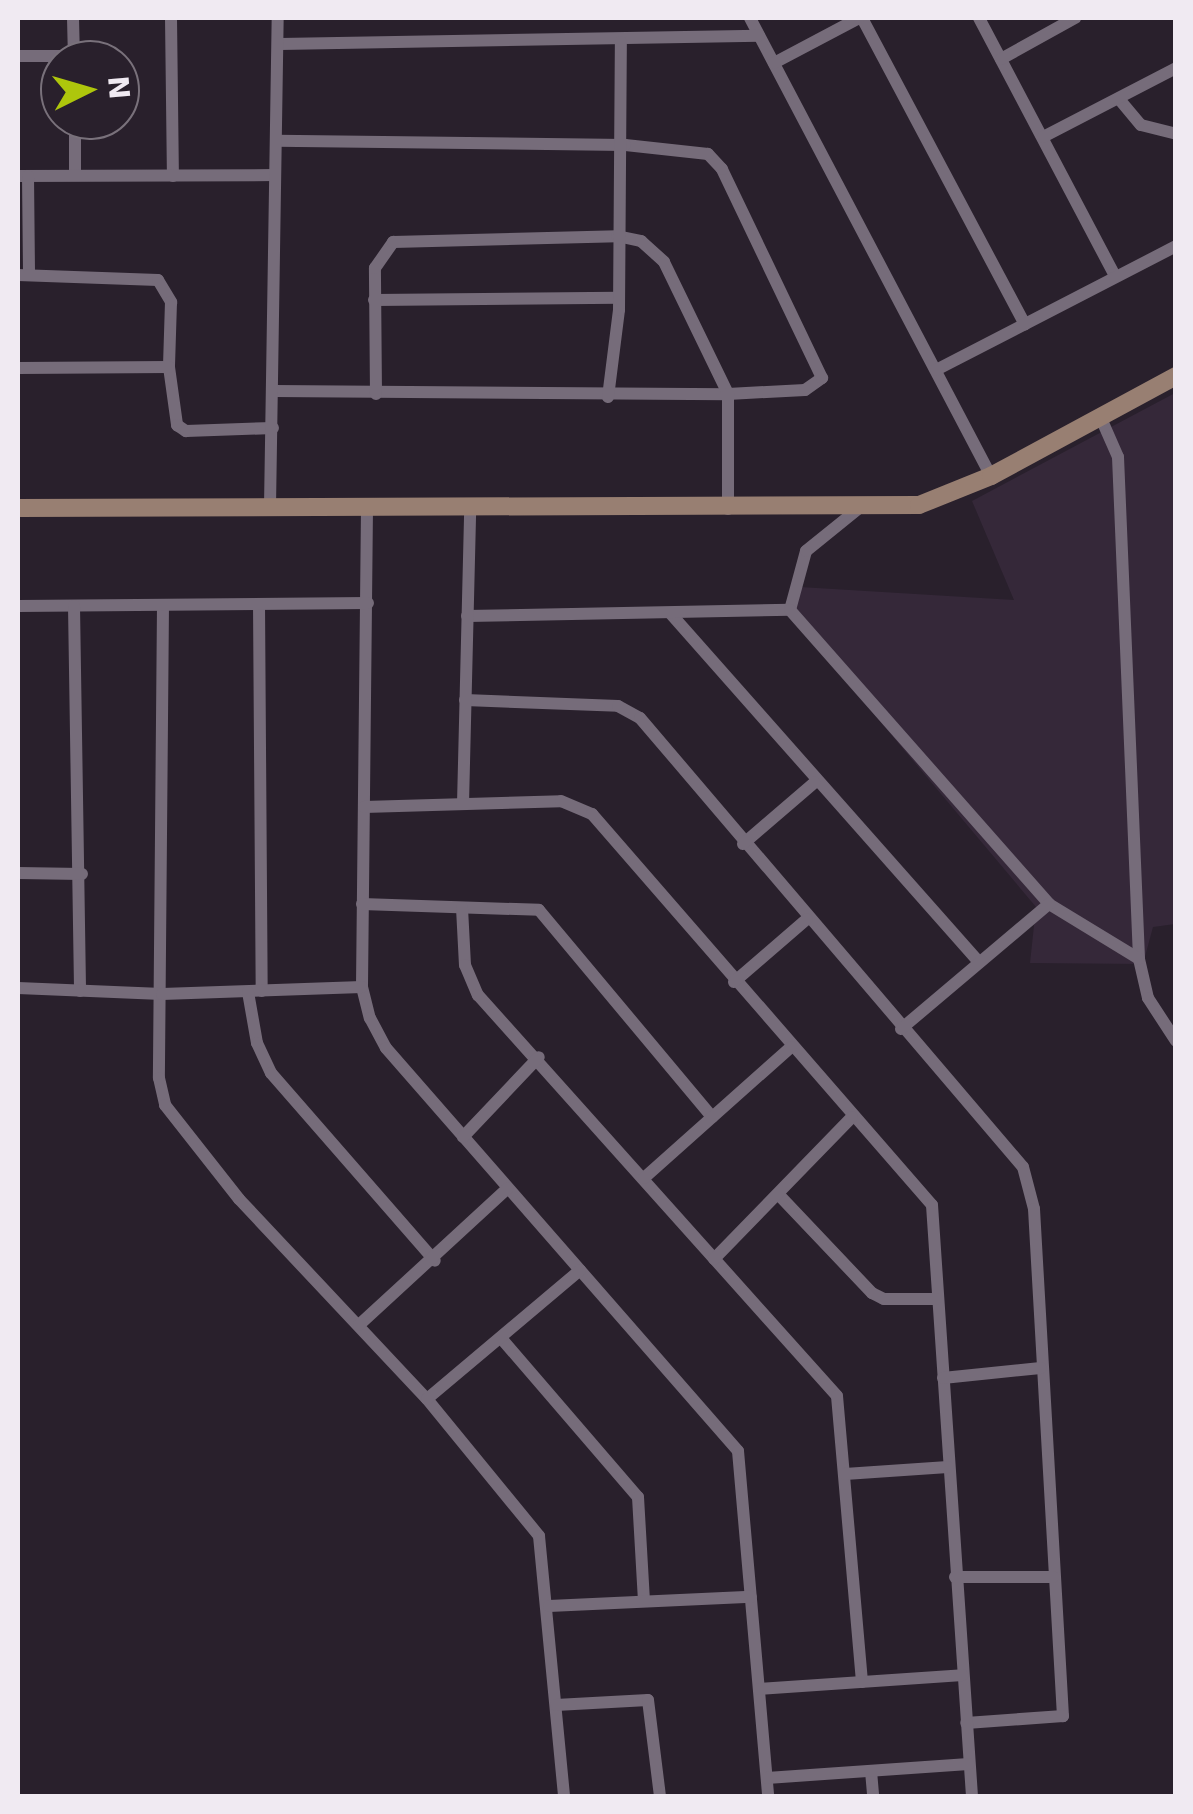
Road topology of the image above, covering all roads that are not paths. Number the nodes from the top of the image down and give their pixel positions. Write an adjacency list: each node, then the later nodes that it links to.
1 (171, 18): 22 (street)
2 (278, 18): 9 (street)
3 (750, 18): 7 (street)
4 (860, 18): 11 (street); 29 (street)
5 (979, 18): 10 (street)
6 (1074, 18): 10 (street)
7 (759, 36): 8 (street); 11 (street)
8 (622, 42): 9 (street); 18 (street)
9 (280, 44): 17 (street)
10 (1001, 59): 15 (street)
11 (774, 63): 32 (street)
12 (1176, 68): 13 (street)
13 (1119, 99): 14 (street); 15 (street)
14 (1176, 134)
15 (1043, 137): 26 (street)
16 (75, 140): 19 (street)
17 (277, 141): 18 (street); 20 (street)
18 (625, 145): 23 (street); 36 (street)
19 (76, 174): 21 (street); 22 (street)
20 (275, 174): 22 (street); 34 (street)
21 (22, 176): 25 (street)
22 (173, 176)
23 (618, 236): 27 (street); 28 (street); 36 (street)
24 (1176, 246): 26 (street)
25 (23, 274): 30 (street)
26 (1115, 276): 29 (street)
27 (619, 298): 28 (street); 37 (street)
28 (374, 300): 35 (street)
29 (1025, 324): 32 (street)
30 (169, 367): 31 (street); 39 (street)
31 (18, 368)
32 (936, 370): 40 (street)
33 (1176, 376): 38 (street)
34 (274, 391): 35 (street); 39 (street)
35 (376, 394): 37 (street)
36 (728, 394): 37 (street); 45 (street)
37 (608, 397)
38 (1100, 416): 40 (street); 66 (street)
39 (274, 428): 41 (street)
40 (991, 476): 46 (street)
41 (270, 507): 42 (street); 43 (street)
42 (18, 508)
43 (367, 508): 44 (street); 47 (street)
44 (470, 509): 45 (street); 54 (street)
45 (728, 509): 46 (street)
46 (858, 509): 52 (street)
47 (368, 603): 48 (street); 58 (street)
48 (259, 604): 49 (street); 72 (street)
49 (163, 605): 51 (street); 73 (street)
50 (18, 606): 51 (street)
51 (74, 606): 61 (street)
52 (790, 610): 53 (street); 63 (street)
53 (672, 614): 54 (street); 56 (street)
54 (467, 616): 55 (street)
55 (465, 700): 57 (street); 59 (street)
56 (814, 783): 59 (street); 67 (street)
57 (463, 804): 58 (street); 68 (street)
58 (364, 807): 62 (street)
59 (743, 844): 65 (street)
60 (18, 873): 61 (street)
61 (82, 874): 71 (street)
62 (362, 904): 64 (street); 69 (street)
63 (1049, 904): 66 (street); 67 (street)
64 (462, 908): 77 (street); 78 (street)
65 (807, 919): 68 (street); 74 (street)
66 (1139, 959): 75 (street)
67 (979, 962): 74 (street)
68 (734, 982): 76 (street)
69 (362, 987): 72 (street); 80 (street)
70 (18, 988): 71 (street)
71 (80, 991): 73 (street)
72 (255, 991): 73 (street); 85 (street)
73 (162, 994): 88 (street)
74 (901, 1028): 90 (street)
75 (1176, 1041)
76 (791, 1047): 78 (street); 79 (street)
77 (539, 1057): 80 (street); 81 (street)
78 (712, 1117): 81 (street)
79 (852, 1118): 83 (street); 87 (street)
80 (463, 1136): 82 (street)
81 (644, 1178): 84 (street)
82 (508, 1188): 85 (street); 86 (street)
83 (778, 1194): 84 (street); 87 (street)
84 (714, 1259): 94 (street)
85 (435, 1261): 88 (street)
86 (580, 1270): 89 (street); 97 (street)
87 (936, 1299): 91 (street)
88 (359, 1325): 92 (street)
89 (501, 1338): 92 (street); 98 (street)
90 (1040, 1368): 91 (street); 96 (street)
91 (943, 1378): 93 (street)
92 (427, 1399): 99 (street)
93 (948, 1467): 94 (street); 95 (street)
94 (846, 1474): 101 (street)
95 (955, 1577): 96 (street); 100 (street)
96 (1053, 1577): 104 (street)
97 (751, 1596): 98 (street); 102 (street)
98 (644, 1600): 99 (street)
99 (549, 1606): 103 (street)
100 (963, 1675): 101 (street); 104 (street)
101 (862, 1682): 102 (street)
102 (759, 1689): 107 (street)
103 (556, 1705): 108 (street); 109 (street)
104 (966, 1723): 105 (street)
105 (969, 1764): 106 (street); 112 (street)
106 (871, 1771): 107 (street); 111 (street)
107 (768, 1778): 110 (street)
108 (564, 1796)
109 (660, 1796)
110 (768, 1796)
111 (873, 1796)
112 (972, 1796)

